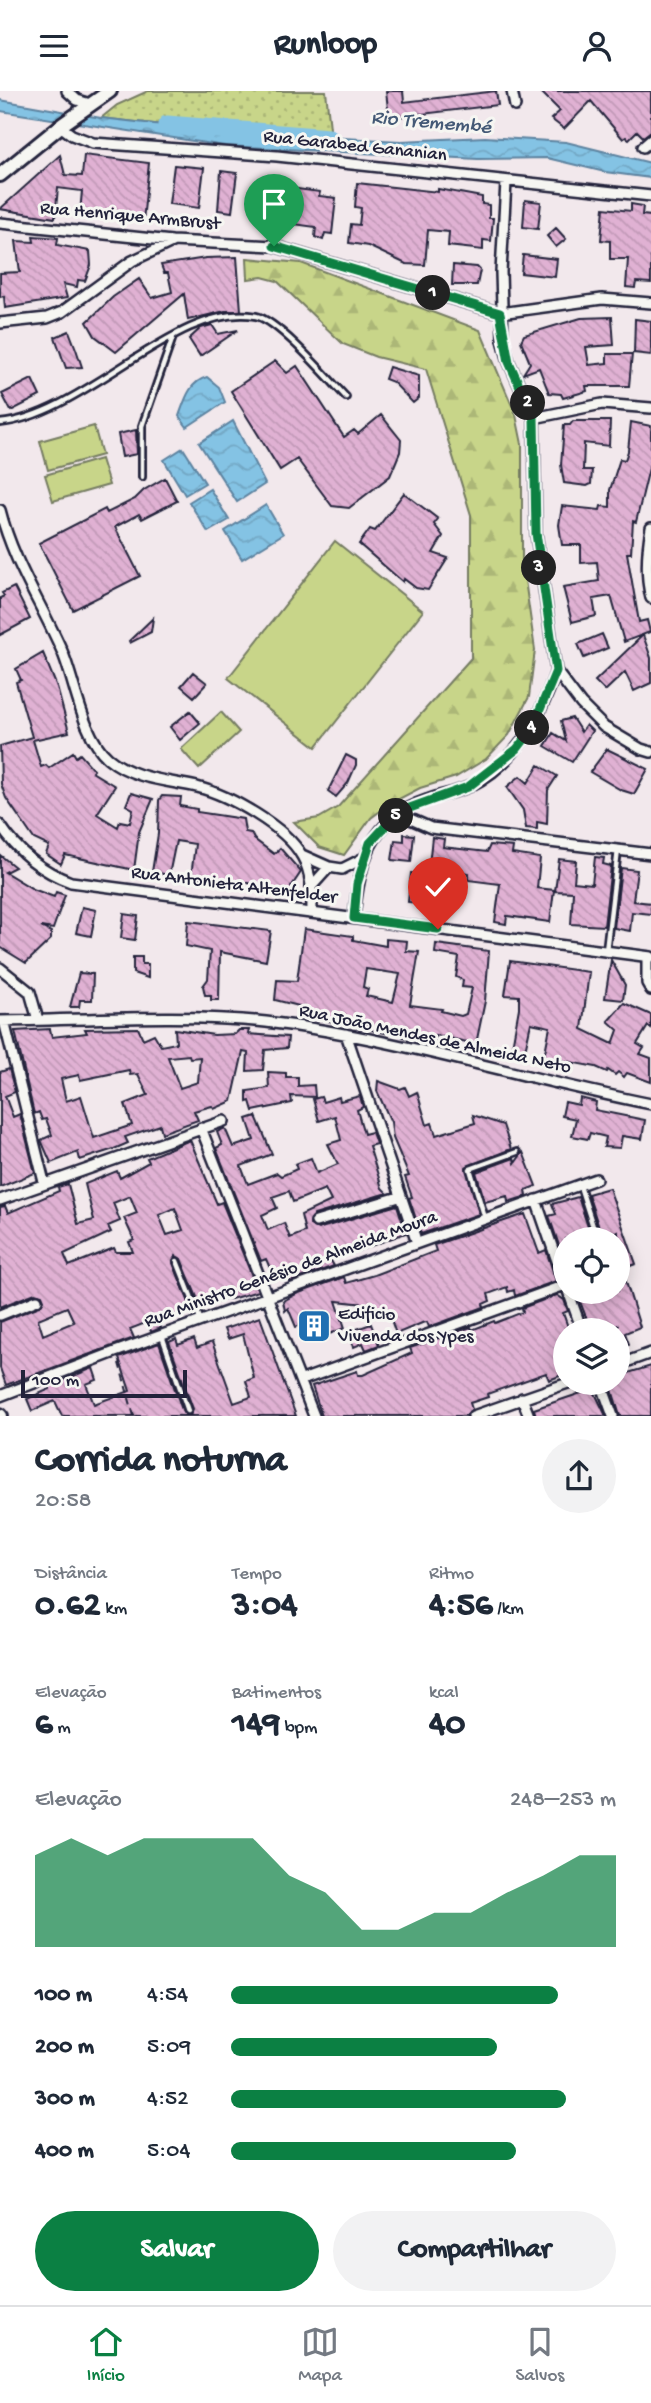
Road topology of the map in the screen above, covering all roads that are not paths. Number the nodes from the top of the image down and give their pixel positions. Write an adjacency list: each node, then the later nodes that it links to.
1 (68, 91): 4 (street)
2 (110, 91): 4 (main road)
3 (515, 93): 5 (street)
4 (90, 104): 6 (main road)
5 (515, 106)
6 (61, 125): 9 (main road); 10 (street, Rua Garabed Gananian)
7 (651, 140): 8 (street)
8 (643, 147)
9 (0, 175)
10 (506, 182): 11 (street, Rua Garabed Gananian); 15 (street)
11 (651, 196)
12 (0, 223): 13 (street, Rua Henrique ArmBrust)
13 (172, 241): 15 (street, Rua Henrique ArmBrust); 16 (street)
14 (651, 303): 15 (street)
15 (500, 313): 20 (street)
16 (0, 323)
17 (174, 337): 18 (lane); 21 (lane); 22 (lane)
18 (346, 397)
19 (651, 408): 20 (street)
20 (534, 418): 26 (street)
21 (0, 423)
22 (142, 477)
23 (0, 510): 32 (street)
24 (651, 528): 25 (street)
25 (651, 598)
26 (556, 671): 27 (street); 28 (street)
27 (651, 752)
28 (399, 814): 30 (street); 33 (street)
29 (0, 825): 38 (street, Rua Antonieta Altenfelder)
30 (618, 850): 31 (street); 40 (lane)
31 (651, 854)
32 (302, 855): 34 (street); 37 (street)
33 (364, 858): 35 (street); 36 (street)
34 (329, 867): 35 (street); 37 (street)
35 (342, 869): 36 (street)
36 (357, 884): 39 (street)
37 (312, 887): 38 (street)
38 (312, 913): 39 (street, Rua Antonieta Altenfelder)
39 (354, 918): 40 (street, Rua Antonieta Altenfelder)
40 (606, 952): 41 (street, Rua Antonieta Altenfelder)
41 (649, 957): 43 (street)
42 (0, 968): 44 (street)
43 (651, 990)
44 (38, 1020): 45 (street, Rua João Mendes de Almeida Neto); 46 (street, Rua João Mendes de Almeida Neto)
45 (2, 1021): 52 (street)
46 (346, 1034): 47 (street, Rua João Mendes de Almeida Neto); 54 (street)
47 (651, 1104)
48 (224, 1121): 49 (street)
49 (201, 1128): 52 (street); 64 (street)
50 (517, 1152): 57 (lane)
51 (596, 1179): 53 (street, Rua Ministro Genésio de Almeida Moura)
52 (44, 1182): 55 (street)
53 (580, 1185): 56 (street, Rua Ministro Genésio de Almeida Moura); 59 (lane)
54 (400, 1197): 58 (street); 60 (street)
55 (0, 1200)
56 (536, 1200): 57 (street, Rua Ministro Genésio de Almeida Moura); 61 (street)
57 (485, 1218): 60 (street, Rua Ministro Genésio de Almeida Moura)
58 (316, 1222)
59 (593, 1227)
60 (417, 1243): 64 (street, Rua Ministro Genésio de Almeida Moura)
61 (553, 1249)
62 (177, 1261): 67 (lane)
63 (553, 1288): 71 (street)
64 (269, 1296): 67 (street, Rua Ministro Genésio de Almeida Moura); 71 (street)
65 (37, 1300): 66 (street)
66 (0, 1315)
67 (201, 1321): 68 (street, Rua Ministro Genésio de Almeida Moura)
68 (161, 1335): 74 (street, Rua Ministro Genésio de Almeida Moura); 76 (lane)
69 (651, 1353): 70 (street)
70 (630, 1361)
71 (302, 1380): 77 (street)
72 (553, 1388): 75 (street)
73 (605, 1395): 80 (street)
74 (0, 1396)
75 (522, 1398): 78 (street); 79 (street)
76 (188, 1411)
77 (314, 1416)
78 (473, 1416)
79 (529, 1416)
80 (613, 1416)

